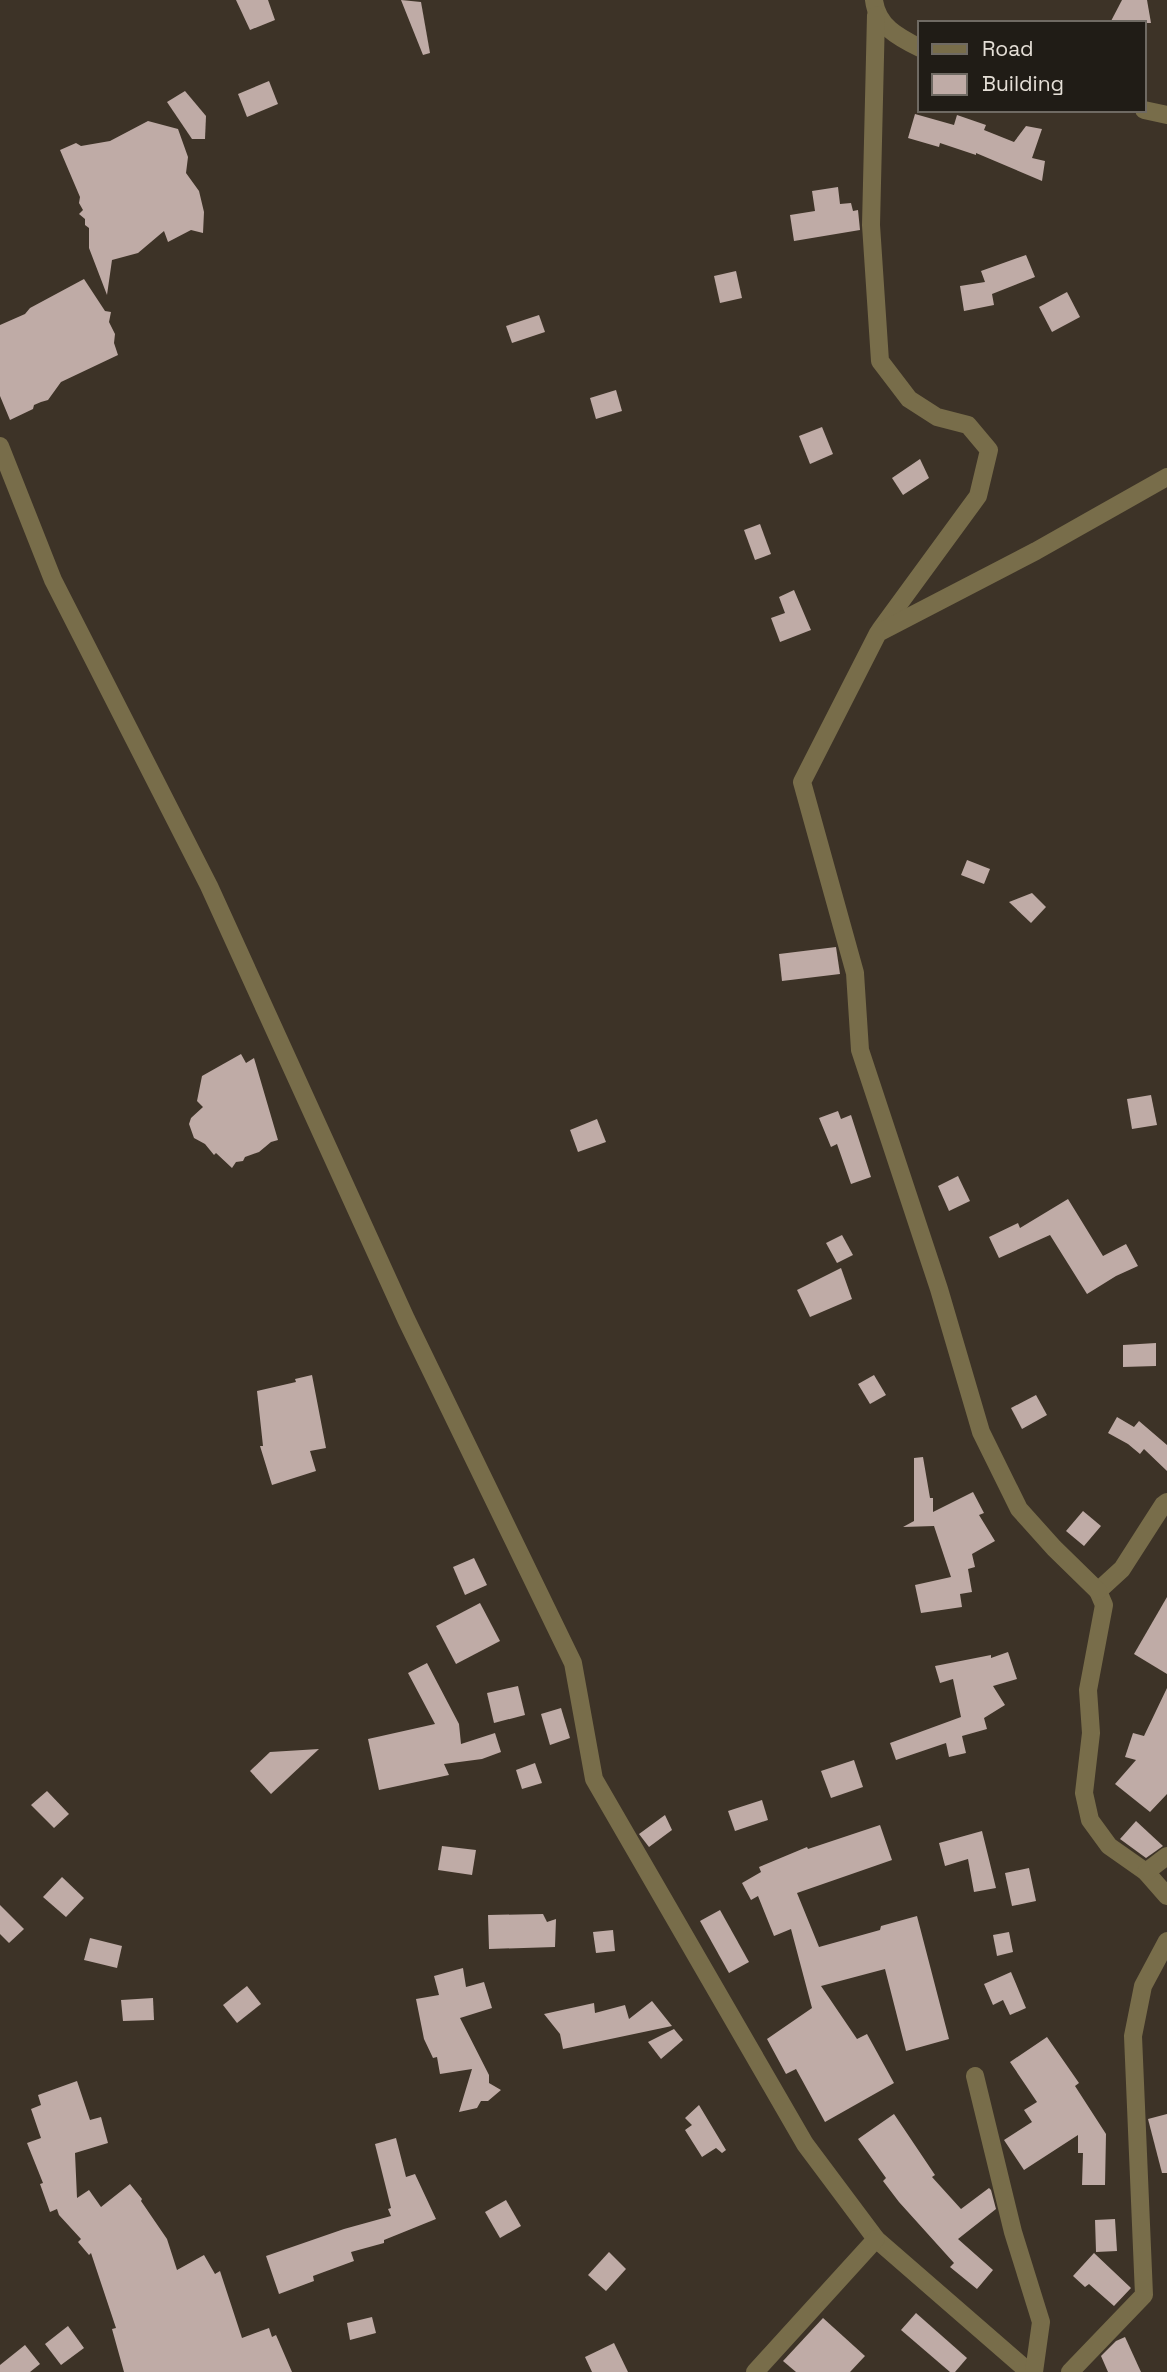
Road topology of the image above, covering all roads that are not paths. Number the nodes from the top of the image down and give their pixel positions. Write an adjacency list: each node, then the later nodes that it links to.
1 (875, 7): 2 (street); 7 (street)
2 (918, 47)
3 (1146, 111): 4 (street)
4 (1167, 116)
5 (0, 446): 15 (street)
6 (1167, 477): 7 (street)
7 (878, 633): 9 (street)
8 (1167, 1502): 9 (street)
9 (1098, 1591): 11 (street)
10 (1167, 1856): 11 (street)
11 (1146, 1872): 12 (street)
12 (1167, 1896)
13 (1167, 1941): 18 (street)
14 (975, 2076): 17 (street)
15 (876, 2239): 16 (street); 17 (street)
16 (755, 2372)
17 (1031, 2372)
18 (1070, 2372)

